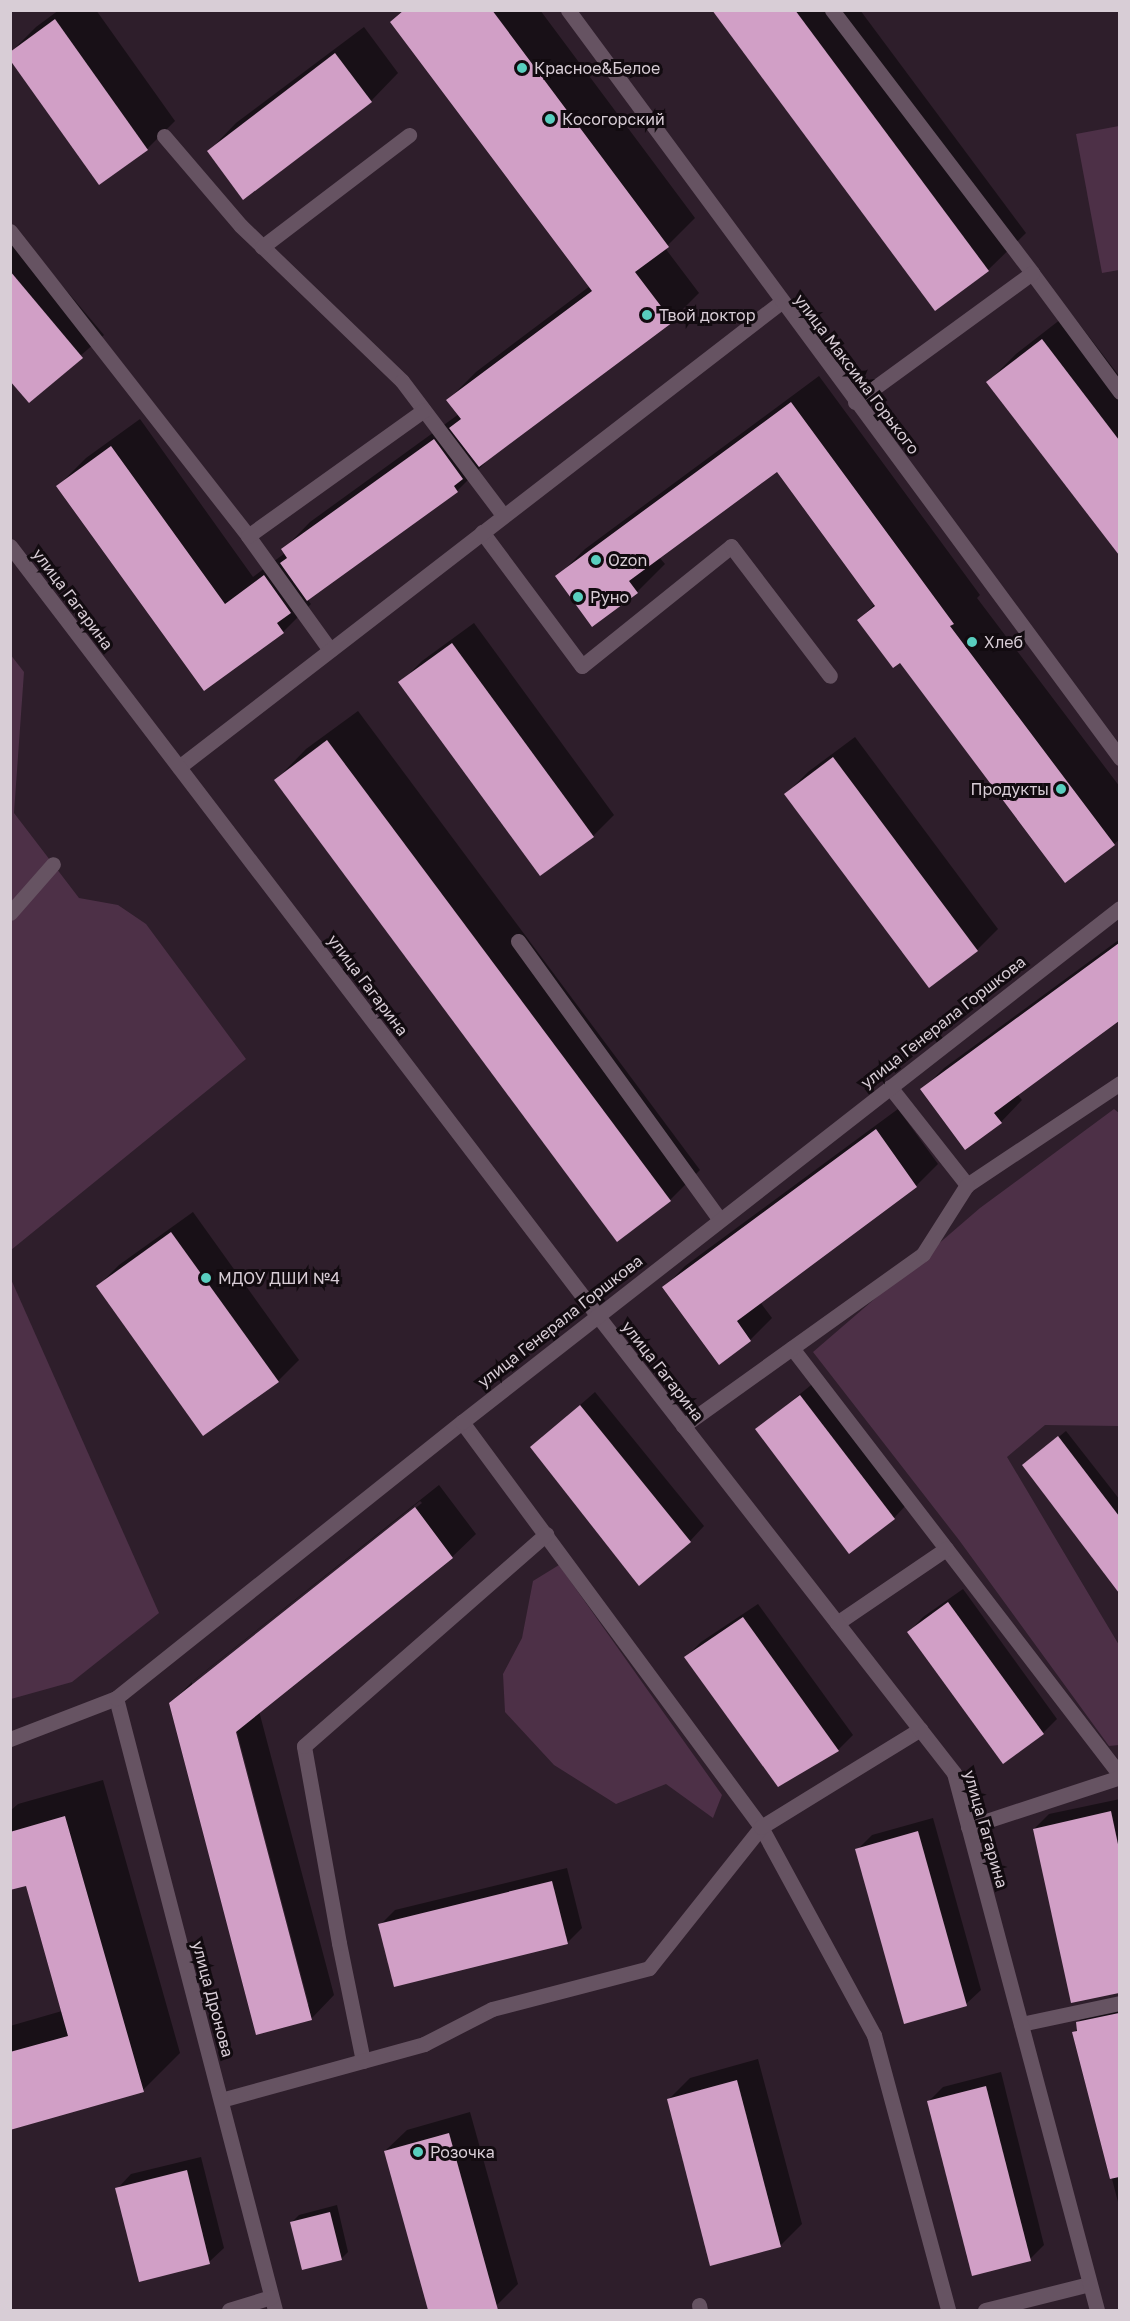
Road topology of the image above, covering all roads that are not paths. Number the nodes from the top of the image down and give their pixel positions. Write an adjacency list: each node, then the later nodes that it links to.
1 (568, 10): 8 (street, улица Максима Горького)
2 (832, 10): 7 (street)
3 (409, 135): 6 (street)
4 (164, 136): 6 (street)
5 (10, 231): 14 (street)
6 (262, 246): 11 (street)
7 (1032, 273): 9 (street); 10 (street)
8 (781, 302): 10 (street, улица Максима Горького); 12 (street)
9 (1119, 392)
10 (855, 402): 18 (street, улица Максима Горького)
11 (424, 410): 12 (street); 14 (street)
12 (503, 515): 13 (street)
13 (482, 532): 16 (street); 17 (street)
14 (248, 536): 16 (street)
15 (10, 546): 19 (street, улица Гагарина)
16 (330, 650): 19 (street)
17 (830, 676)
18 (1119, 758)
19 (179, 767): 28 (street, улица Гагарина)
20 (53, 864): 22 (street)
21 (1119, 908): 25 (street, улица Генерала Горшкова)
22 (10, 913)
23 (518, 941): 27 (street)
24 (1119, 1083): 26 (street)
25 (890, 1087): 26 (street); 27 (street, улица Генерала Горшкова)
26 (967, 1185): 29 (street)
27 (720, 1220): 28 (street, улица Генерала Горшкова)
28 (597, 1316): 30 (street, улица Генерала Горшкова); 31 (street, улица Гагарина)
29 (792, 1348): 31 (street); 33 (street)
30 (462, 1422): 32 (street); 35 (street, улица Генерала Горшкова)
31 (683, 1426): 34 (street, улица Гагарина)
32 (546, 1534): 39 (street); 43 (street)
33 (946, 1549): 34 (street); 38 (street)
34 (837, 1623): 36 (street, улица Гагарина)
35 (116, 1698): 37 (street, улица Генерала Горшкова); 44 (street, улица Дронова)
36 (920, 1729): 39 (street); 40 (street, улица Гагарина)
37 (10, 1739)
38 (1119, 1776): 40 (street)
39 (761, 1827): 43 (street); 48 (street)
40 (968, 1827): 42 (street, улица Гагарина)
41 (1119, 2003): 42 (street)
42 (1021, 2024): 45 (street, улица Гагарина)
43 (363, 2061): 44 (street)
44 (221, 2100): 46 (street, улица Дронова)
45 (1089, 2284): 49 (street); 50 (street, улица Гагарина)
46 (273, 2304): 47 (street)
47 (229, 2310)
48 (948, 2310)
49 (985, 2310)
50 (1097, 2310)

